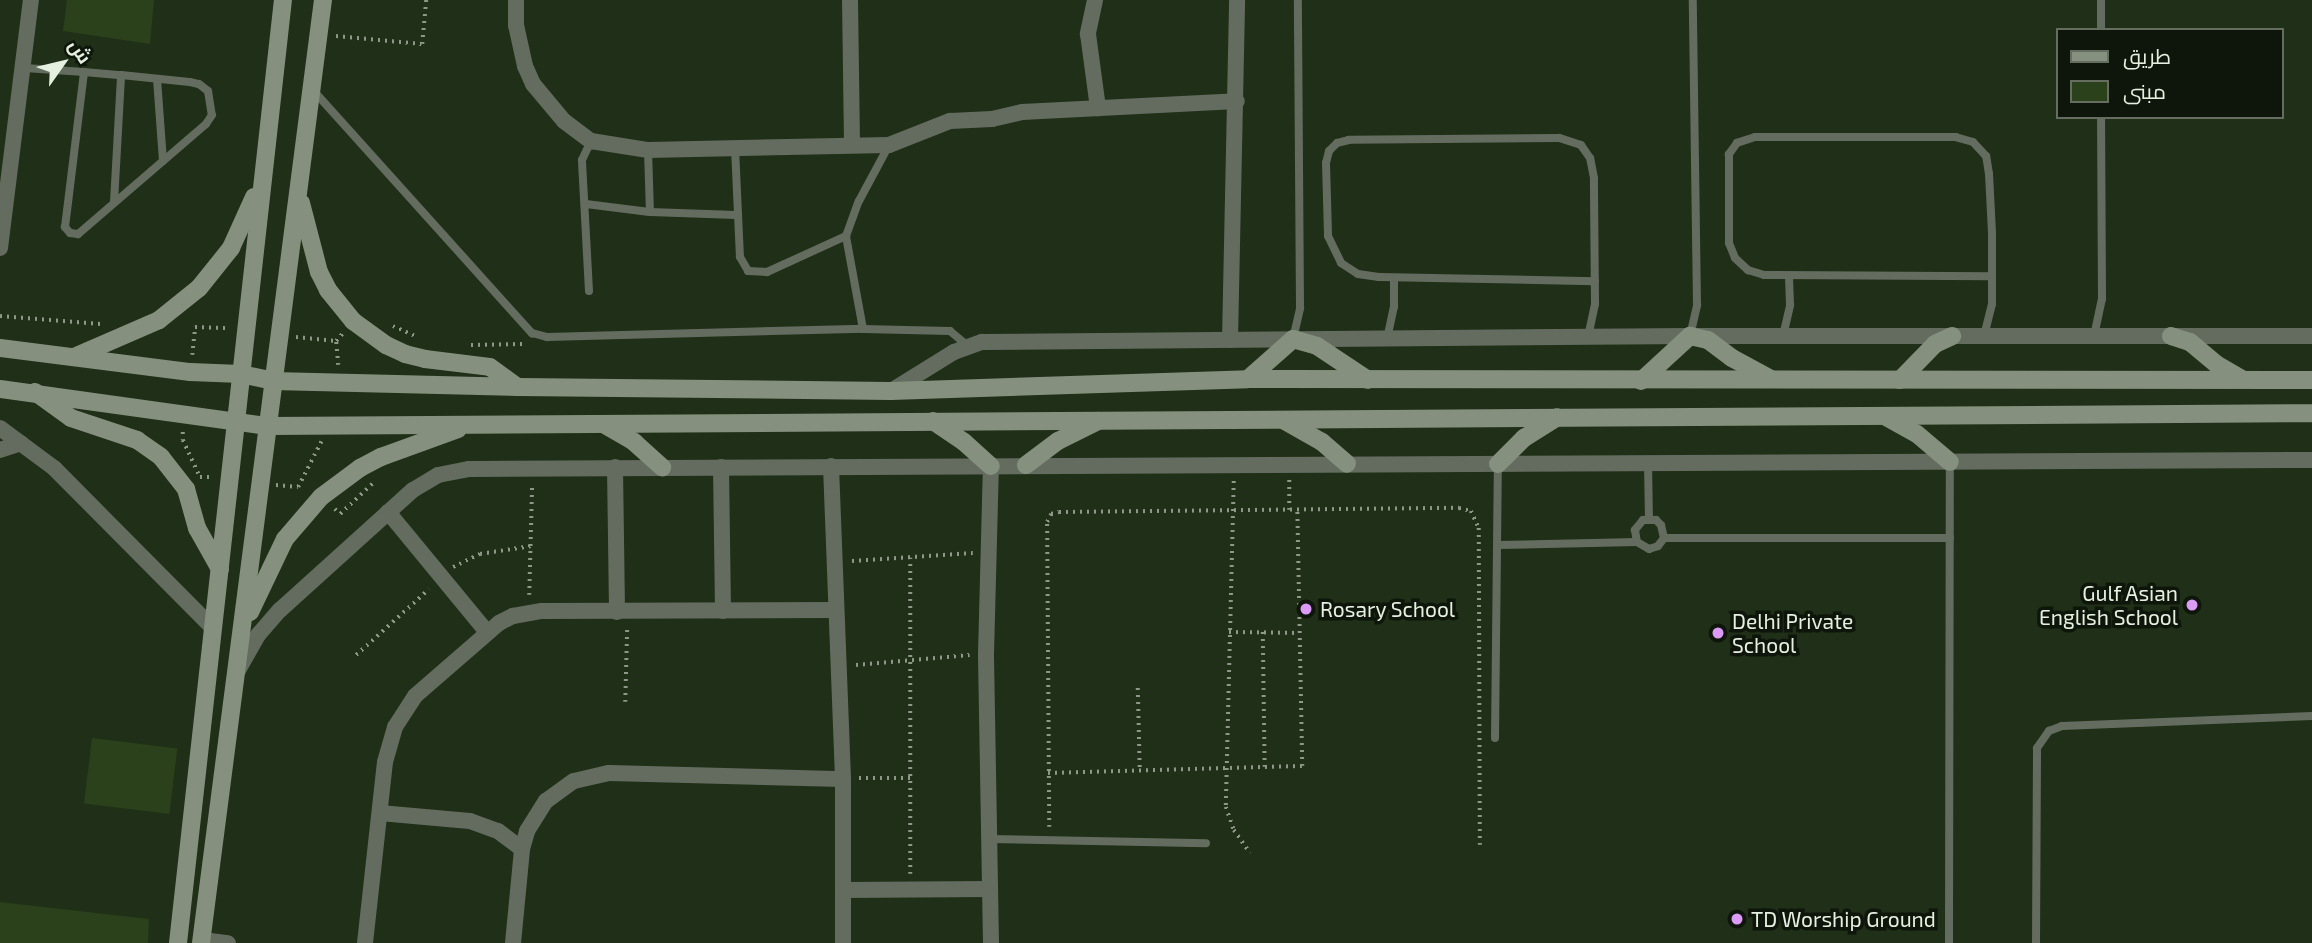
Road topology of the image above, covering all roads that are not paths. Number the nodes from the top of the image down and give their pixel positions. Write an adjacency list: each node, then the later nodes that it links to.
1 (31, 0): 12 (street)
2 (283, 0): 26 (main road)
3 (323, 0): 16 (main road)
4 (516, 0): 20 (street)
5 (850, 0): 21 (street)
6 (1095, 0): 18 (street)
7 (1237, 0): 17 (street)
8 (1298, 0): 48 (lane)
9 (1693, 0): 41 (lane)
10 (2101, 0): 11 (lane)
11 (2101, 28)
12 (25, 68): 13 (lane); 33 (street)
13 (84, 72): 14 (lane); 28 (lane)
14 (121, 75): 15 (lane); 28 (lane)
15 (157, 79): 25 (lane); 25 (lane)
16 (311, 88): 27 (main road); 39 (lane)
17 (1237, 101): 18 (street); 50 (street)
18 (1098, 108): 22 (street)
19 (2101, 119): 45 (lane)
20 (591, 141): 24 (street); 29 (lane)
21 (852, 145): 22 (street); 23 (street)
22 (890, 145): 32 (lane)
23 (735, 147): 24 (street); 31 (lane)
24 (648, 150): 30 (lane)
25 (163, 161): 28 (lane)
26 (263, 174): 53 (main road); 54 (main road)
27 (298, 190): 59 (main road); 63 (main road)
28 (114, 202)
29 (586, 204): 30 (lane); 38 (lane)
30 (650, 212): 31 (lane)
31 (736, 215): 32 (lane)
32 (846, 236): 39 (lane)
33 (0, 248)
34 (1789, 276): 35 (lane); 35 (lane); 42 (lane)
35 (1992, 276): 44 (lane)
36 (1394, 278): 37 (lane); 37 (lane); 49 (lane)
37 (1595, 281): 47 (lane)
38 (589, 291)
39 (863, 329): 51 (lane)
40 (2312, 335): 46 (street)
41 (1689, 336): 42 (street); 47 (street); 61 (main road); 62 (main road)
42 (1783, 336): 43 (street)
43 (1952, 336): 44 (street); 56 (main road)
44 (1984, 336): 45 (street)
45 (2094, 336): 46 (street)
46 (2171, 336): 57 (main road)
47 (1587, 337): 49 (street)
48 (1293, 339): 49 (street); 50 (street); 55 (main road); 60 (main road)
49 (1387, 339)
50 (1230, 340): 51 (street)
51 (968, 346): 65 (street)
52 (0, 348): 53 (main road)
53 (73, 357): 54 (main road)
54 (241, 374): 59 (main road); 72 (main road)
55 (1248, 379): 60 (main road); 65 (main road)
56 (1900, 380): 57 (main road); 62 (main road)
57 (2246, 380): 58 (main road)
58 (2312, 380)
59 (273, 381): 63 (main road); 76 (main road)
60 (1371, 381): 61 (main road)
61 (1641, 381): 62 (main road)
62 (1774, 381)
63 (518, 387): 65 (main road)
64 (0, 389): 66 (main road)
65 (891, 390)
66 (35, 392): 72 (main road); 97 (main road)
67 (2312, 413): 68 (main road)
68 (1879, 414): 69 (main road); 81 (main road)
69 (1557, 417): 70 (main road); 84 (main road)
70 (1280, 418): 71 (main road); 83 (main road)
71 (1104, 419): 73 (main road); 85 (main road)
72 (236, 420): 76 (main road); 97 (main road)
73 (933, 421): 74 (main road); 87 (main road)
74 (602, 423): 75 (main road); 89 (main road)
75 (470, 425): 76 (main road); 103 (main road)
76 (268, 426): 103 (main road)
77 (0, 428): 78 (street)
78 (22, 443): 79 (street); 101 (street)
79 (0, 450)
80 (2312, 460): 81 (street)
81 (1950, 462): 82 (street); 94 (lane)
82 (1648, 463): 84 (street); 92 (lane)
83 (1346, 464): 84 (street); 85 (street)
84 (1498, 464): 96 (lane)
85 (1026, 465): 87 (street)
86 (831, 466): 87 (street); 90 (street); 98 (street)
87 (991, 466): 109 (street)
88 (615, 467): 89 (street); 91 (street); 100 (street)
89 (662, 467): 90 (street)
90 (721, 467): 99 (street)
91 (388, 512): 102 (street); 104 (street)
92 (1649, 519): 93 (lane); 95 (lane)
93 (1664, 538): 94 (lane); 95 (lane)
94 (1950, 538): 121 (lane)
95 (1637, 542): 96 (lane)
96 (1497, 545): 106 (lane)
97 (220, 569): 101 (main road)
98 (836, 610): 99 (street); 107 (street)
99 (723, 611): 100 (street)
100 (622, 612): 102 (street)
101 (213, 628): 115 (main road)
102 (487, 632): 108 (street)
103 (241, 635): 104 (main road)
104 (236, 674): 114 (main road)
105 (2312, 716): 122 (lane)
106 (1494, 738)
107 (843, 779): 111 (street); 113 (street)
108 (380, 813): 111 (street); 117 (street)
109 (989, 839): 110 (lane); 112 (street)
110 (1206, 843)
111 (522, 849): 118 (street)
112 (990, 889): 113 (street); 120 (street)
113 (843, 890): 119 (street)
114 (201, 942): 116 (street)
115 (178, 943)
116 (228, 943)
117 (365, 943)
118 (513, 943)
119 (843, 943)
120 (991, 943)
121 (1949, 943)
122 (2036, 943)

